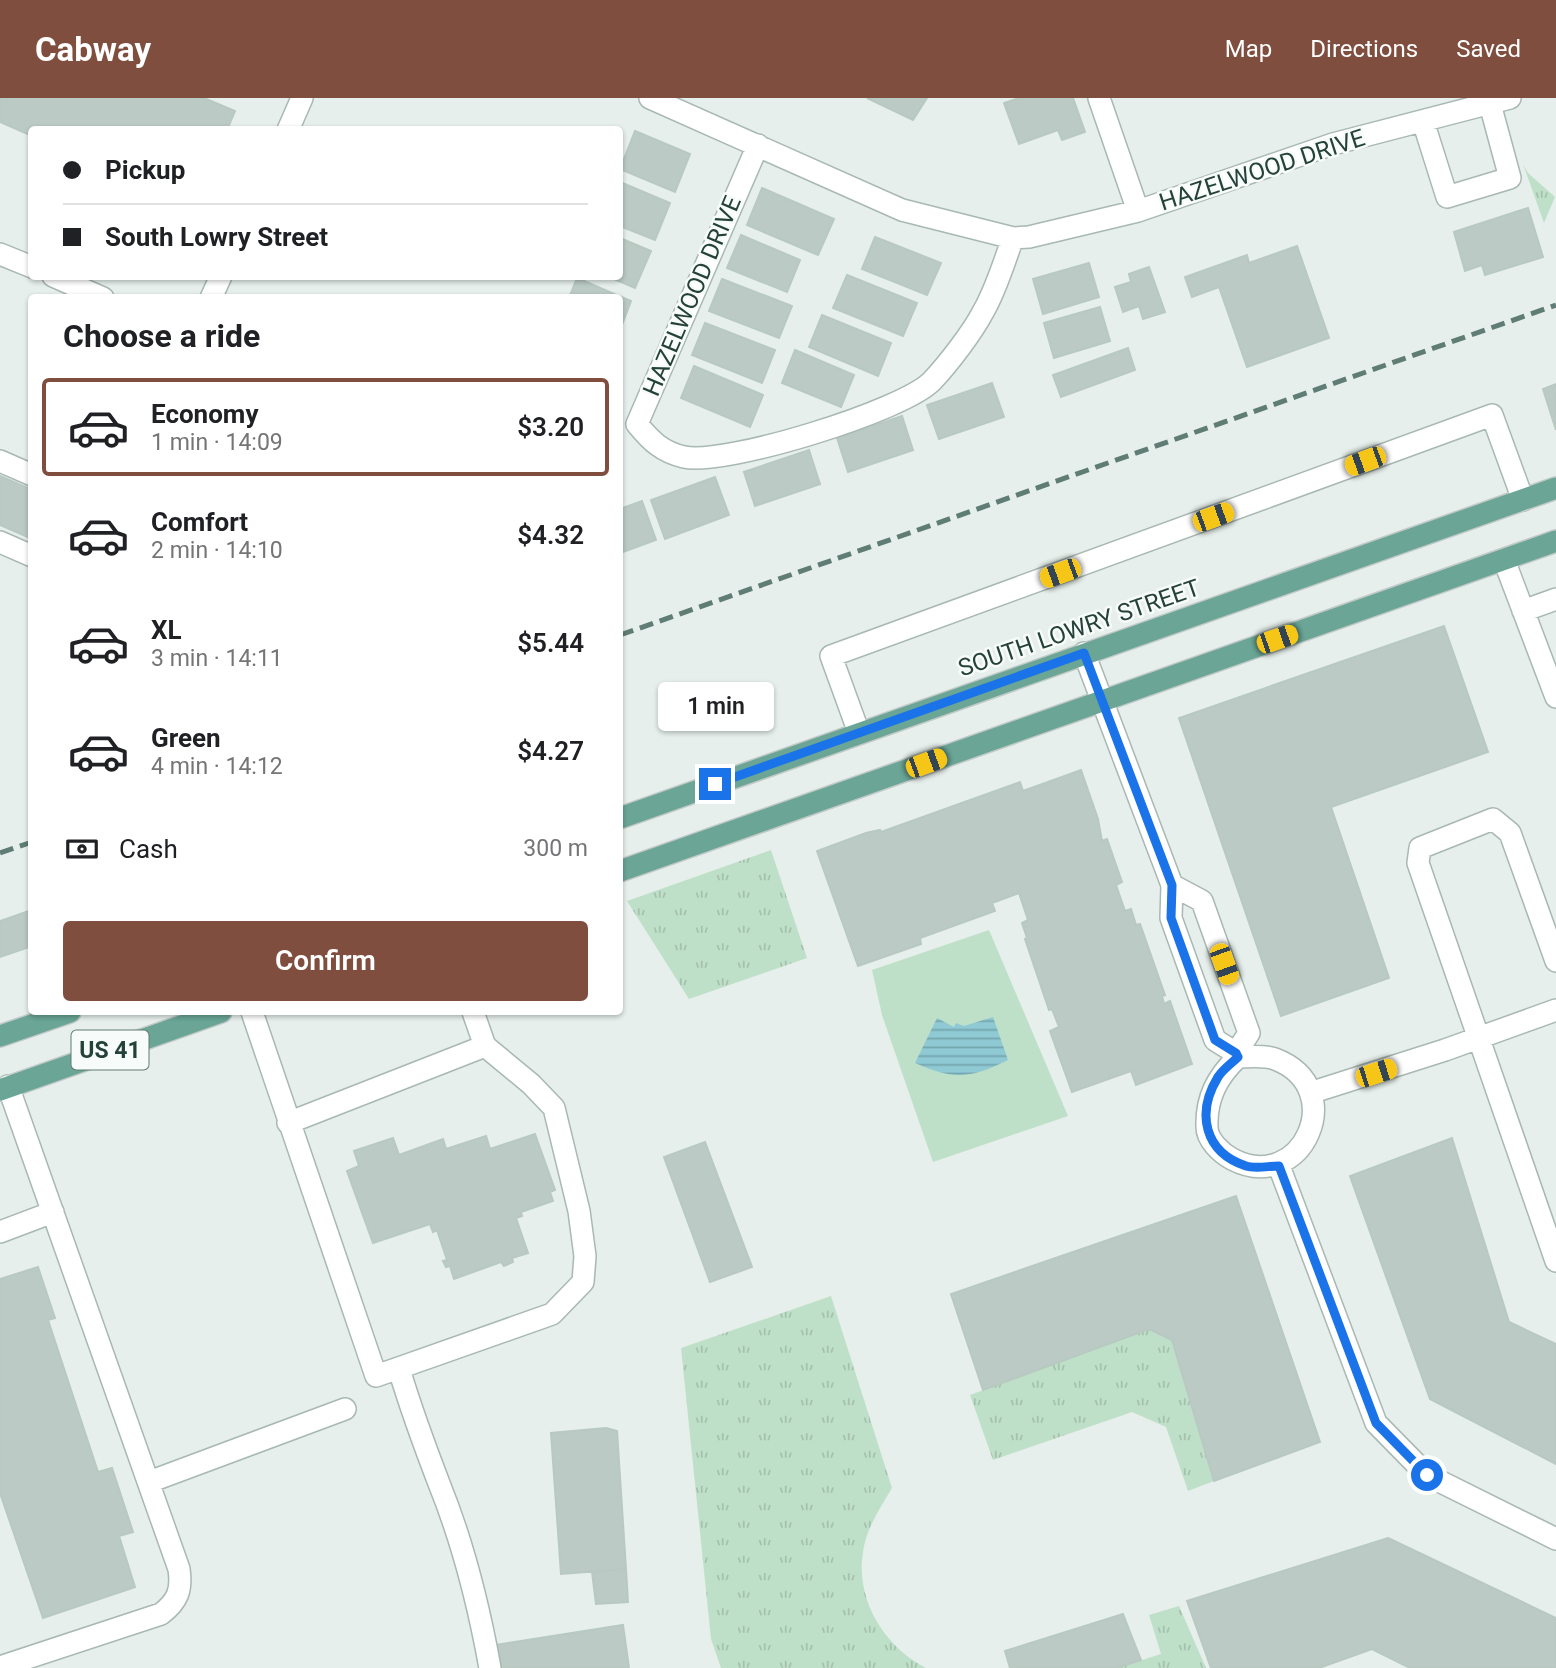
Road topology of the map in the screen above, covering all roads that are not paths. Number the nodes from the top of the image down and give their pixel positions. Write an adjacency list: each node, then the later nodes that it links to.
1 (302, 98): 6 (street)
2 (650, 98): 7 (street, HAZELWOOD DRIVE)
3 (1098, 98): 8 (street)
4 (1500, 101): 5 (street, HAZELWOOD DRIVE); 5 (street)
5 (1423, 121): 8 (street, HAZELWOOD DRIVE)
6 (290, 126)
7 (758, 145): 9 (street, HAZELWOOD DRIVE); 9 (street, HAZELWOOD DRIVE)
8 (1138, 211): 9 (street, HAZELWOOD DRIVE)
9 (1013, 238)
10 (0, 254): 11 (street)
11 (28, 265)
12 (62, 280): 13 (street)
13 (94, 294)
14 (0, 461): 15 (street)
15 (28, 473)
16 (1556, 488): 17 (main road, SOUTH LOWRY STREET)
17 (1523, 500): 24 (main road, SOUTH LOWRY STREET); 27 (street)
18 (1556, 541): 21 (main road)
19 (0, 542): 20 (street)
20 (28, 554)
21 (1504, 560): 23 (street); 26 (main road)
22 (1556, 599): 23 (street)
23 (1523, 611): 25 (street)
24 (1084, 653): 26 (street); 27 (main road, SOUTH LOWRY STREET)
25 (1556, 697)
26 (1101, 701): 29 (main road); 30 (street)
27 (859, 733): 28 (main road, SOUTH LOWRY STREET)
28 (623, 817)
29 (623, 870)
30 (1172, 885): 40 (street); 40 (street)
31 (1556, 961): 38 (street)
32 (1556, 1010): 38 (street)
33 (61, 1015): 37 (main road, US 41)
34 (212, 1015): 41 (main road, US 41)
35 (253, 1015): 43 (street)
36 (474, 1015): 39 (street)
37 (0, 1036)
38 (1479, 1038): 42 (street); 47 (street)
39 (485, 1046): 43 (street); 48 (street)
40 (1237, 1055): 42 (street); 44 (street)
41 (4, 1088): 45 (street)
42 (1313, 1093): 44 (street)
43 (288, 1123): 48 (street)
44 (1279, 1166): 51 (street)
45 (53, 1212): 46 (street); 50 (street)
46 (0, 1232)
47 (1556, 1261)
48 (399, 1369): 53 (street)
49 (345, 1409): 50 (street)
50 (149, 1482): 52 (street)
51 (1556, 1539)
52 (0, 1666)
53 (490, 1668)

